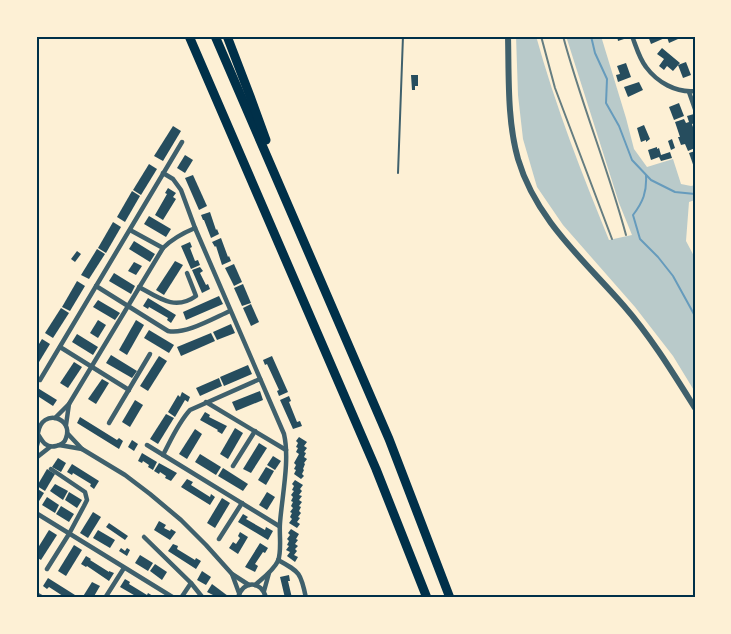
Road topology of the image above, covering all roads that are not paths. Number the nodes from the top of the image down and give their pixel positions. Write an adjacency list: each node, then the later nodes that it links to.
1 (189, 36): 71 (highway)
2 (215, 36): 10 (highway)
3 (227, 36): 10 (highway)
4 (403, 36): 12 (lane)
5 (508, 36): 29 (street)
6 (632, 36): 7 (street)
7 (692, 91): 8 (street)
8 (695, 109)
9 (182, 142): 11 (street)
10 (269, 160): 72 (highway)
11 (163, 173): 13 (street); 14 (street)
12 (398, 173)
13 (195, 228): 15 (street); 20 (street)
14 (130, 230): 15 (street); 17 (street)
15 (163, 248): 18 (street)
16 (187, 273): 18 (street)
17 (96, 286): 19 (street); 21 (street)
18 (139, 287): 19 (street)
19 (128, 306): 20 (street); 23 (street)
20 (231, 310): 24 (street)
21 (60, 347): 23 (street); 25 (street)
22 (150, 354): 26 (street)
23 (92, 367): 26 (street); 28 (street)
24 (261, 379): 27 (street); 43 (street)
25 (40, 380)
26 (129, 390): 33 (street)
27 (206, 402): 35 (street); 44 (street)
28 (69, 404): 30 (street); 34 (street)
29 (695, 408)
30 (55, 418): 32 (street); 34 (street)
31 (36, 419): 32 (street)
32 (45, 420): 36 (street)
33 (109, 423)
34 (66, 425): 37 (street)
35 (255, 431): 43 (street); 46 (street)
36 (38, 434): 40 (street); 41 (street)
37 (68, 434): 38 (street); 42 (street)
38 (60, 445): 40 (street); 42 (street)
39 (147, 445): 44 (street)
40 (50, 447): 45 (street)
41 (36, 449)
42 (82, 449): 57 (street)
43 (286, 450): 50 (street)
44 (163, 455): 48 (street)
45 (36, 458)
46 (233, 466)
47 (51, 469): 51 (street)
48 (242, 503): 50 (street); 53 (street)
49 (36, 513): 51 (street)
50 (279, 526): 54 (street)
51 (69, 534): 55 (street); 56 (street)
52 (144, 537): 59 (street)
53 (219, 539)
54 (278, 560): 58 (street); 70 (street)
55 (47, 568)
56 (124, 568): 65 (street); 66 (street)
57 (232, 573): 60 (street); 63 (street)
58 (269, 573): 60 (street); 61 (street)
59 (191, 583): 67 (street); 68 (street)
60 (252, 585): 61 (street); 63 (street)
61 (264, 591): 69 (street)
62 (36, 594): 64 (street)
63 (238, 596)
64 (43, 598)
65 (105, 598)
66 (174, 598)
67 (181, 598)
68 (203, 598)
69 (266, 598)
70 (306, 598)
71 (427, 598)
72 (450, 598)

